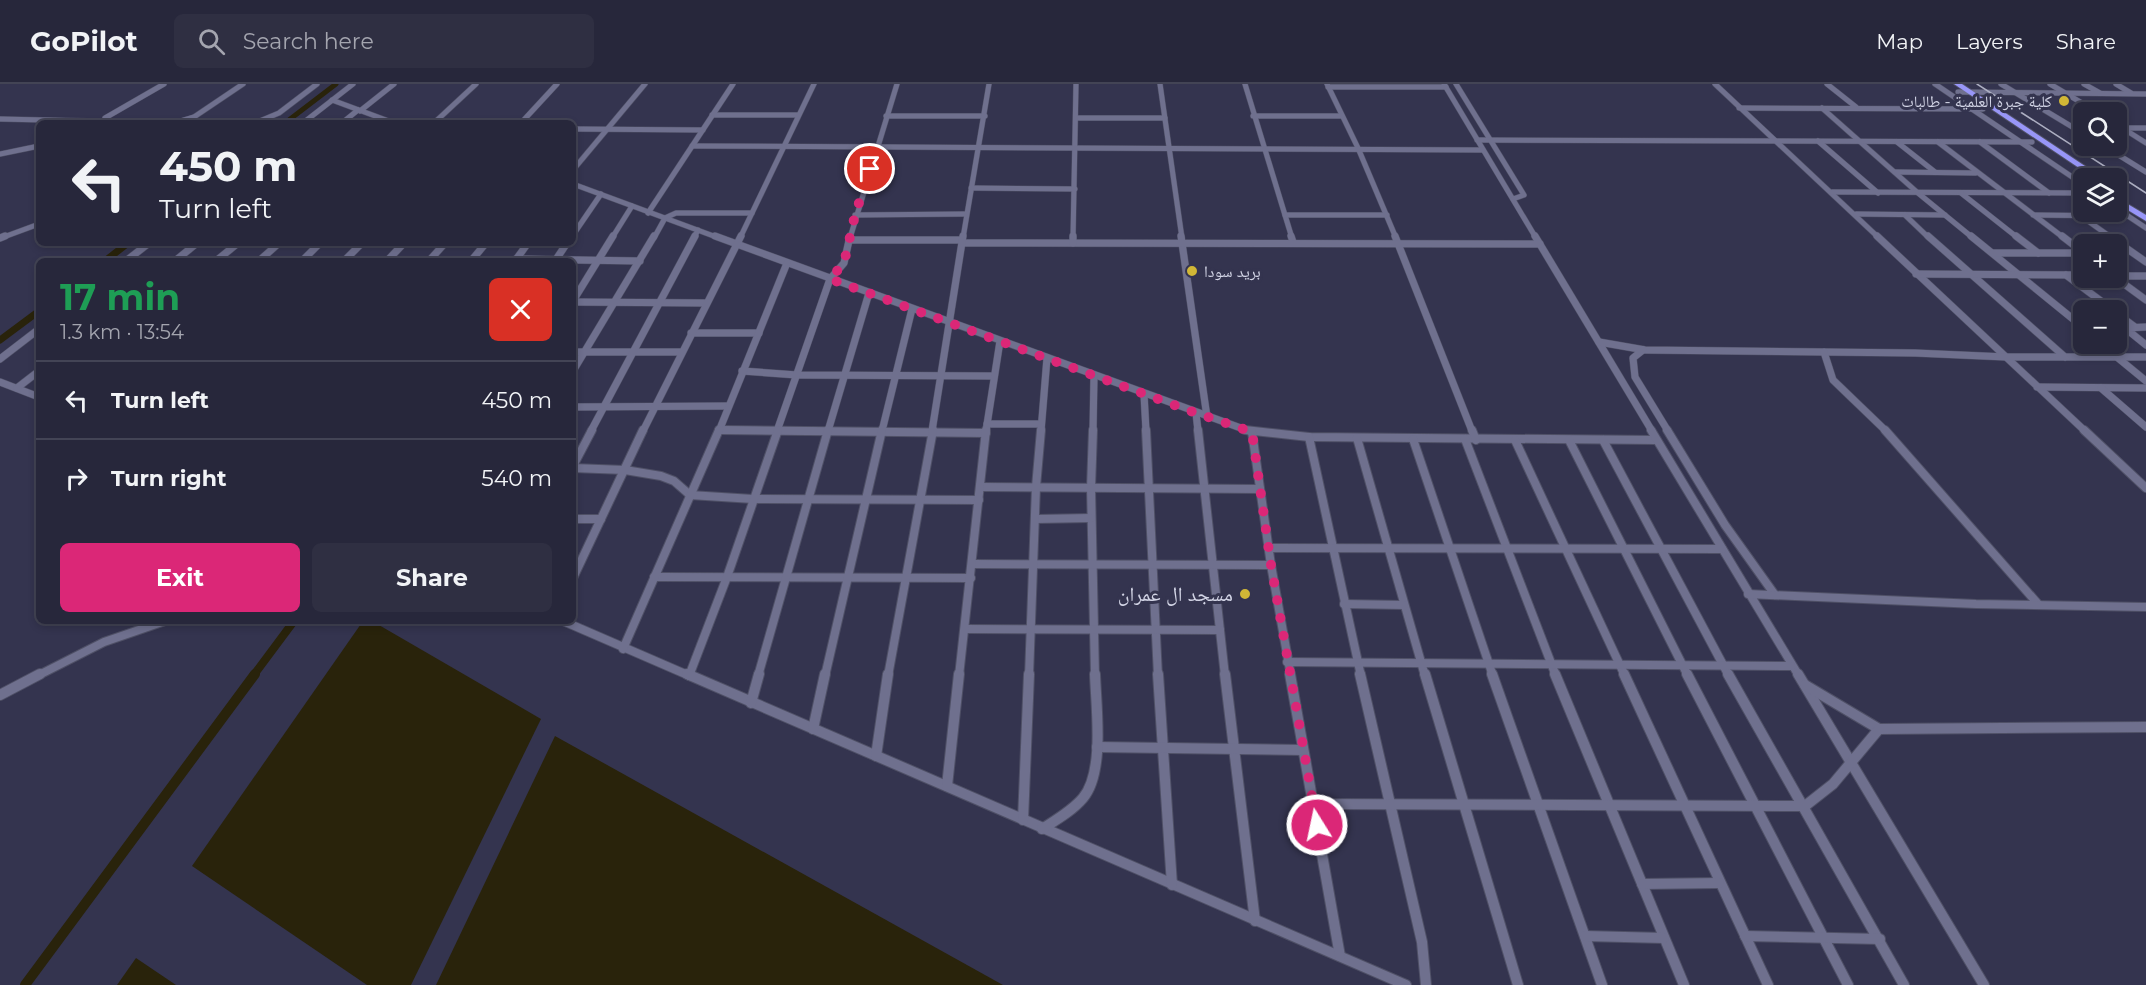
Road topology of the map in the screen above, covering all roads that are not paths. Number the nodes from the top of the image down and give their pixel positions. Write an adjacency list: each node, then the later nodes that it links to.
1 (164, 84): 51 (street)
2 (243, 84): 52 (street)
3 (317, 84): 53 (street)
4 (353, 84): 34 (street)
5 (394, 84): 41 (street)
6 (476, 84): 57 (street)
7 (557, 84): 58 (street)
8 (645, 84): 62 (street)
9 (733, 84): 43 (street)
10 (814, 84): 42 (street)
11 (897, 84): 44 (street)
12 (989, 84): 45 (street)
13 (1076, 84): 49 (street)
14 (1160, 84): 50 (street)
15 (1245, 84): 46 (street)
16 (1456, 84): 69 (street)
17 (1715, 84): 37 (street)
18 (1827, 84): 36 (street)
19 (1935, 84): 39 (street)
20 (1946, 84): 27 (highway)
21 (2001, 84): 29 (street)
22 (2050, 84): 30 (street)
23 (2084, 84): 31 (street)
24 (2116, 84): 32 (street)
25 (1328, 85): 26 (street); 47 (street)
26 (1445, 86): 68 (street)
27 (1958, 88): 28 (highway); 40 (highway)
28 (1970, 93): 29 (street); 92 (highway)
29 (2014, 93): 30 (street); 59 (street)
30 (2065, 93): 31 (street); 35 (street)
31 (2100, 93): 32 (street)
32 (2133, 94): 33 (street)
33 (2144, 95)
34 (332, 100): 41 (street); 54 (street)
35 (2080, 102)
36 (1857, 107): 38 (street); 39 (street)
37 (1739, 108): 38 (street); 70 (street)
38 (1822, 108): 72 (street)
39 (1971, 108): 40 (street); 76 (street)
40 (1983, 109): 77 (highway)
41 (359, 111): 55 (street); 56 (street)
42 (798, 115): 43 (street); 81 (street)
43 (712, 116): 66 (street)
44 (886, 116): 45 (street); 83 (street)
45 (985, 116): 82 (street)
46 (1253, 116): 47 (street); 86 (street)
47 (1342, 116): 87 (street)
48 (0, 118): 51 (street)
49 (1076, 118): 50 (street); 84 (street)
50 (1165, 118): 85 (street)
51 (99, 120)
52 (188, 120)
53 (262, 120)
54 (307, 120)
55 (346, 120)
56 (378, 120)
57 (437, 120)
58 (524, 120)
59 (2069, 127): 60 (street); 65 (street)
60 (2073, 127)
61 (2127, 127): 63 (street)
62 (610, 128): 64 (street); 66 (street); 91 (street)
63 (2146, 128)
64 (576, 129)
65 (2073, 129)
66 (703, 130): 80 (street)
67 (2127, 132): 78 (street)
68 (1477, 140): 69 (street); 88 (street)
69 (1488, 140): 70 (street); 111 (street)
70 (1774, 141): 71 (street); 102 (street)
71 (1818, 141): 72 (street); 103 (street)
72 (1863, 141): 73 (street); 95 (street)
73 (1897, 142): 74 (street); 96 (street)
74 (1938, 142): 75 (street); 97 (street)
75 (1980, 142): 76 (street); 107 (street)
76 (2021, 142): 77 (street); 98 (street)
77 (2032, 142): 93 (highway)
78 (2146, 142)
79 (36, 146): 89 (street)
80 (692, 146): 81 (street); 115 (street)
81 (784, 146): 83 (street); 116 (street)
82 (979, 146): 83 (street); 84 (street); 100 (street)
83 (877, 147): 119 (street)
84 (1075, 147): 85 (street); 101 (street)
85 (1169, 147): 86 (street); 138 (street)
86 (1266, 148): 87 (street); 120 (street)
87 (1358, 148): 88 (street); 121 (street)
88 (1483, 150): 111 (street)
89 (0, 154)
90 (2121, 156): 94 (street)
91 (576, 167)
92 (2084, 168)
93 (2073, 169)
94 (2146, 170)
95 (1895, 172): 96 (street); 104 (street)
96 (1935, 172): 97 (street)
97 (1977, 173): 106 (street)
98 (2073, 177)
99 (576, 185): 109 (street)
100 (971, 188): 101 (street); 117 (street)
101 (1075, 189): 137 (street)
102 (1832, 192): 103 (street); 118 (street)
103 (1878, 193): 104 (street)
104 (1918, 193): 105 (street); 123 (street)
105 (1961, 193): 106 (street); 155 (street)
106 (2004, 193): 107 (street); 124 (street)
107 (2050, 193): 108 (street)
108 (2073, 194)
109 (601, 195): 112 (street); 133 (street)
110 (2127, 197): 114 (highway)
111 (1513, 199): 142 (street)
112 (632, 206): 115 (street); 168 (street)
113 (2127, 206): 128 (highway)
114 (2146, 210)
115 (648, 213): 127 (street)
116 (752, 213): 127 (street); 141 (street)
117 (966, 214): 119 (street); 136 (street)
118 (1856, 214): 122 (street); 172 (street)
119 (855, 215): 135 (street)
120 (1285, 215): 121 (street); 139 (street)
121 (1387, 215): 140 (street)
122 (1905, 215): 123 (street); 173 (street)
123 (1946, 215): 154 (street)
124 (2033, 215): 125 (street); 143 (street)
125 (2073, 216)
126 (2128, 216): 131 (street)
127 (664, 218): 132 (street); 169 (street)
128 (2146, 219)
129 (2089, 222): 171 (street)
130 (36, 225): 134 (street)
131 (2146, 228)
132 (698, 230): 141 (street); 187 (street)
133 (576, 231)
134 (0, 238)
135 (849, 240): 136 (street); 179 (street)
136 (962, 241): 137 (street); 192 (street)
137 (1073, 243): 138 (street)
138 (1181, 243): 139 (street); 236 (street)
139 (1293, 243): 140 (street)
140 (1398, 243): 142 (street); 250 (street)
141 (738, 244): 170 (street); 188 (street)
142 (1540, 244): 199 (street)
143 (2073, 245)
144 (145, 246): 157 (street)
145 (193, 246): 158 (street)
146 (234, 246): 159 (street)
147 (276, 246): 160 (street)
148 (317, 246): 161 (street)
149 (359, 246): 162 (street)
150 (401, 246): 163 (street)
151 (442, 246): 164 (street)
152 (484, 246): 165 (street)
153 (526, 246): 166 (street)
154 (1993, 253): 155 (street); 174 (street)
155 (2038, 253): 156 (street)
156 (2073, 253)
157 (130, 258)
158 (179, 258)
159 (220, 258)
160 (262, 258)
161 (305, 258)
162 (347, 258)
163 (390, 258)
164 (432, 258)
165 (474, 258)
166 (517, 258)
167 (576, 260): 168 (street)
168 (599, 260): 169 (street); 182 (street)
169 (640, 261): 186 (street)
170 (787, 262): 179 (street); 197 (street)
171 (2146, 262)
172 (1916, 274): 173 (street); 208 (street)
173 (1968, 274): 174 (street); 209 (street)
174 (2019, 274): 175 (street); 190 (street)
175 (2066, 275): 176 (street); 183 (street)
176 (2073, 275)
177 (2146, 276): 178 (street)
178 (2127, 277)
179 (830, 279): 181 (street); 217 (street)
180 (2127, 285): 184 (street)
181 (869, 292): 189 (street); 218 (street)
182 (576, 297)
183 (2100, 300)
184 (2146, 300)
185 (576, 302): 186 (street)
186 (616, 302): 187 (street); 203 (street)
187 (659, 303): 188 (street); 204 (street)
188 (705, 303): 196 (street)
189 (912, 309): 192 (street); 219 (street)
190 (2073, 319)
191 (2127, 321): 194 (street)
192 (952, 323): 198 (street); 220 (street)
193 (2146, 327): 194 (street)
194 (2136, 328): 200 (street)
195 (36, 331): 213 (street)
196 (691, 333): 197 (street); 205 (street)
197 (759, 333): 215 (street)
198 (1000, 341): 212 (street); 221 (street)
199 (1599, 342): 201 (street); 254 (street)
200 (2146, 345)
201 (1643, 350): 206 (street); 299 (street)
202 (576, 352): 203 (street)
203 (584, 352): 204 (street); 214 (street)
204 (634, 352): 205 (street); 234 (street)
205 (681, 352): 231 (street)
206 (1824, 352): 208 (street); 301 (street)
207 (2113, 354): 210 (street)
208 (2006, 357): 209 (street); 225 (street)
209 (2065, 357): 210 (street)
210 (2116, 357): 211 (street); 224 (street)
211 (2146, 357)
212 (1047, 358): 222 (street); 237 (street)
213 (0, 359)
214 (576, 366)
215 (742, 371): 217 (street); 232 (street)
216 (36, 373): 226 (street)
217 (797, 375): 218 (street); 241 (street)
218 (845, 375): 219 (street); 242 (street)
219 (895, 375): 220 (street); 244 (street)
220 (942, 376): 221 (street); 245 (street)
221 (993, 376): 239 (street)
222 (1094, 376): 229 (street); 261 (street)
223 (0, 381): 226 (street)
224 (2146, 381)
225 (2037, 387): 227 (street); 258 (street)
226 (17, 388): 230 (street)
227 (2101, 388): 228 (street); 238 (street)
228 (2146, 388)
229 (1144, 394): 235 (street); 262 (street)
230 (36, 396)
231 (654, 406): 232 (street); 234 (street); 257 (street)
232 (728, 406): 240 (street)
233 (576, 407): 234 (street)
234 (604, 408): 255 (street)
235 (1196, 413): 236 (street); 264 (street)
236 (1207, 417): 243 (street)
237 (1041, 424): 239 (street); 260 (street)
238 (2146, 427)
239 (986, 429): 245 (street); 259 (street)
240 (720, 430): 241 (street); 266 (street)
241 (776, 431): 242 (street); 267 (street)
242 (828, 432): 244 (street); 268 (street)
243 (1252, 432): 246 (street); 265 (street)
244 (883, 433): 245 (street); 269 (street)
245 (933, 433): 270 (street)
246 (1309, 437): 247 (street); 278 (street)
247 (1357, 438): 248 (street); 279 (street)
248 (1413, 439): 249 (street); 277 (street)
249 (1465, 440): 250 (street); 280 (street)
250 (1476, 440): 251 (street)
251 (1515, 440): 252 (street); 281 (street)
252 (1569, 440): 253 (street); 282 (street)
253 (1603, 440): 254 (street); 283 (street)
254 (1656, 440): 284 (street)
255 (576, 461)
256 (576, 467): 257 (street)
257 (625, 470): 266 (street); 274 (street)
258 (2142, 481): 263 (street)
259 (980, 487): 260 (street); 271 (street)
260 (1036, 487): 261 (street); 275 (street)
261 (1091, 488): 262 (street); 272 (street)
262 (1148, 488): 264 (street); 286 (street)
263 (2146, 488)
264 (1203, 489): 265 (street); 289 (street)
265 (1260, 489): 276 (street)
266 (690, 495): 267 (street); 294 (street)
267 (753, 499): 268 (street); 295 (street)
268 (807, 500): 269 (street); 292 (street)
269 (866, 500): 270 (street); 296 (street)
270 (920, 500): 271 (street); 293 (street)
271 (979, 500): 287 (street)
272 (1091, 518): 275 (street); 288 (street)
273 (576, 519): 274 (street)
274 (601, 519): 291 (street)
275 (1035, 519): 285 (street)
276 (1269, 548): 278 (street); 290 (street)
277 (1448, 548): 279 (street); 280 (street); 315 (street)
278 (1332, 549): 279 (street); 300 (street)
279 (1388, 549): 302 (street)
280 (1505, 549): 281 (street); 316 (street)
281 (1565, 549): 282 (street); 317 (street)
282 (1622, 549): 283 (street); 318 (street)
283 (1661, 549): 284 (street); 319 (street)
284 (1722, 549): 298 (street)
285 (1034, 563): 287 (street); 288 (street); 307 (street)
286 (1151, 563): 288 (street); 289 (street); 310 (street)
287 (973, 564): 297 (street)
288 (1093, 564): 309 (street)
289 (1211, 565): 290 (street); 308 (street)
290 (1271, 565): 312 (street)
291 (576, 572)
292 (786, 576): 295 (street); 296 (street); 324 (street)
293 (905, 576): 296 (street); 297 (street); 332 (street)
294 (654, 577): 295 (street); 311 (street)
295 (727, 577): 321 (street)
296 (846, 577): 326 (street)
297 (971, 578): 306 (street)
298 (1748, 594): 299 (street); 320 (street)
299 (1776, 595): 301 (street)
300 (1344, 604): 302 (street); 313 (street)
301 (2038, 604): 303 (street)
302 (1404, 605): 314 (street)
303 (2146, 607)
304 (156, 624): 323 (street)
305 (569, 624): 311 (street)
306 (965, 629): 307 (street); 334 (street)
307 (1032, 630): 309 (street); 343 (street)
308 (1220, 630): 310 (street); 330 (street)
309 (1094, 631): 310 (street); 328 (street)
310 (1155, 631): 329 (street)
311 (623, 649): 321 (street)
312 (1287, 662): 313 (street); 331 (street)
313 (1358, 662): 314 (street); 336 (street)
314 (1422, 663): 315 (street); 335 (street)
315 (1488, 663): 316 (street); 337 (street)
316 (1551, 663): 317 (street); 339 (street)
317 (1620, 664): 318 (street); 340 (street)
318 (1682, 665): 319 (street); 341 (street)
319 (1723, 666): 320 (street); 342 (street)
320 (1791, 666): 322 (street)
321 (689, 676): 324 (street)
322 (1802, 684): 327 (street); 333 (street)
323 (0, 695)
324 (751, 703): 326 (street)
325 (2146, 727): 327 (street)
326 (813, 729): 332 (street)
327 (1879, 729): 333 (street)
328 (1097, 747): 329 (street); 344 (street)
329 (1161, 747): 330 (street); 347 (street)
330 (1234, 749): 331 (street); 348 (street)
331 (1303, 750): 338 (street)
332 (876, 756): 334 (street)
333 (1851, 764): 342 (street); 363 (street)
334 (947, 786): 343 (street)
335 (1463, 802): 336 (street); 337 (street); 357 (street)
336 (1391, 803): 338 (street); 356 (street)
337 (1538, 803): 339 (street); 349 (street)
338 (1313, 804): 354 (street)
339 (1608, 804): 340 (street); 346 (street)
340 (1683, 805): 341 (street); 345 (street)
341 (1755, 806): 342 (street); 352 (street)
342 (1805, 806): 353 (street)
343 (1023, 820): 344 (street)
344 (1042, 829): 347 (street)
345 (1719, 883): 346 (street); 350 (street)
346 (1642, 884): 351 (street)
347 (1172, 885): 348 (street)
348 (1255, 921): 354 (street)
349 (1585, 936): 351 (street); 358 (street)
350 (1745, 936): 352 (street); 360 (street)
351 (1664, 938): 359 (street)
352 (1824, 938): 353 (street); 361 (street)
353 (1880, 939): 362 (street)
354 (1340, 956): 355 (street)
355 (1406, 985)
356 (1426, 985)
357 (1518, 985)
358 (1602, 985)
359 (1684, 985)
360 (1768, 985)
361 (1848, 985)
362 (1904, 985)
363 (1984, 985)

